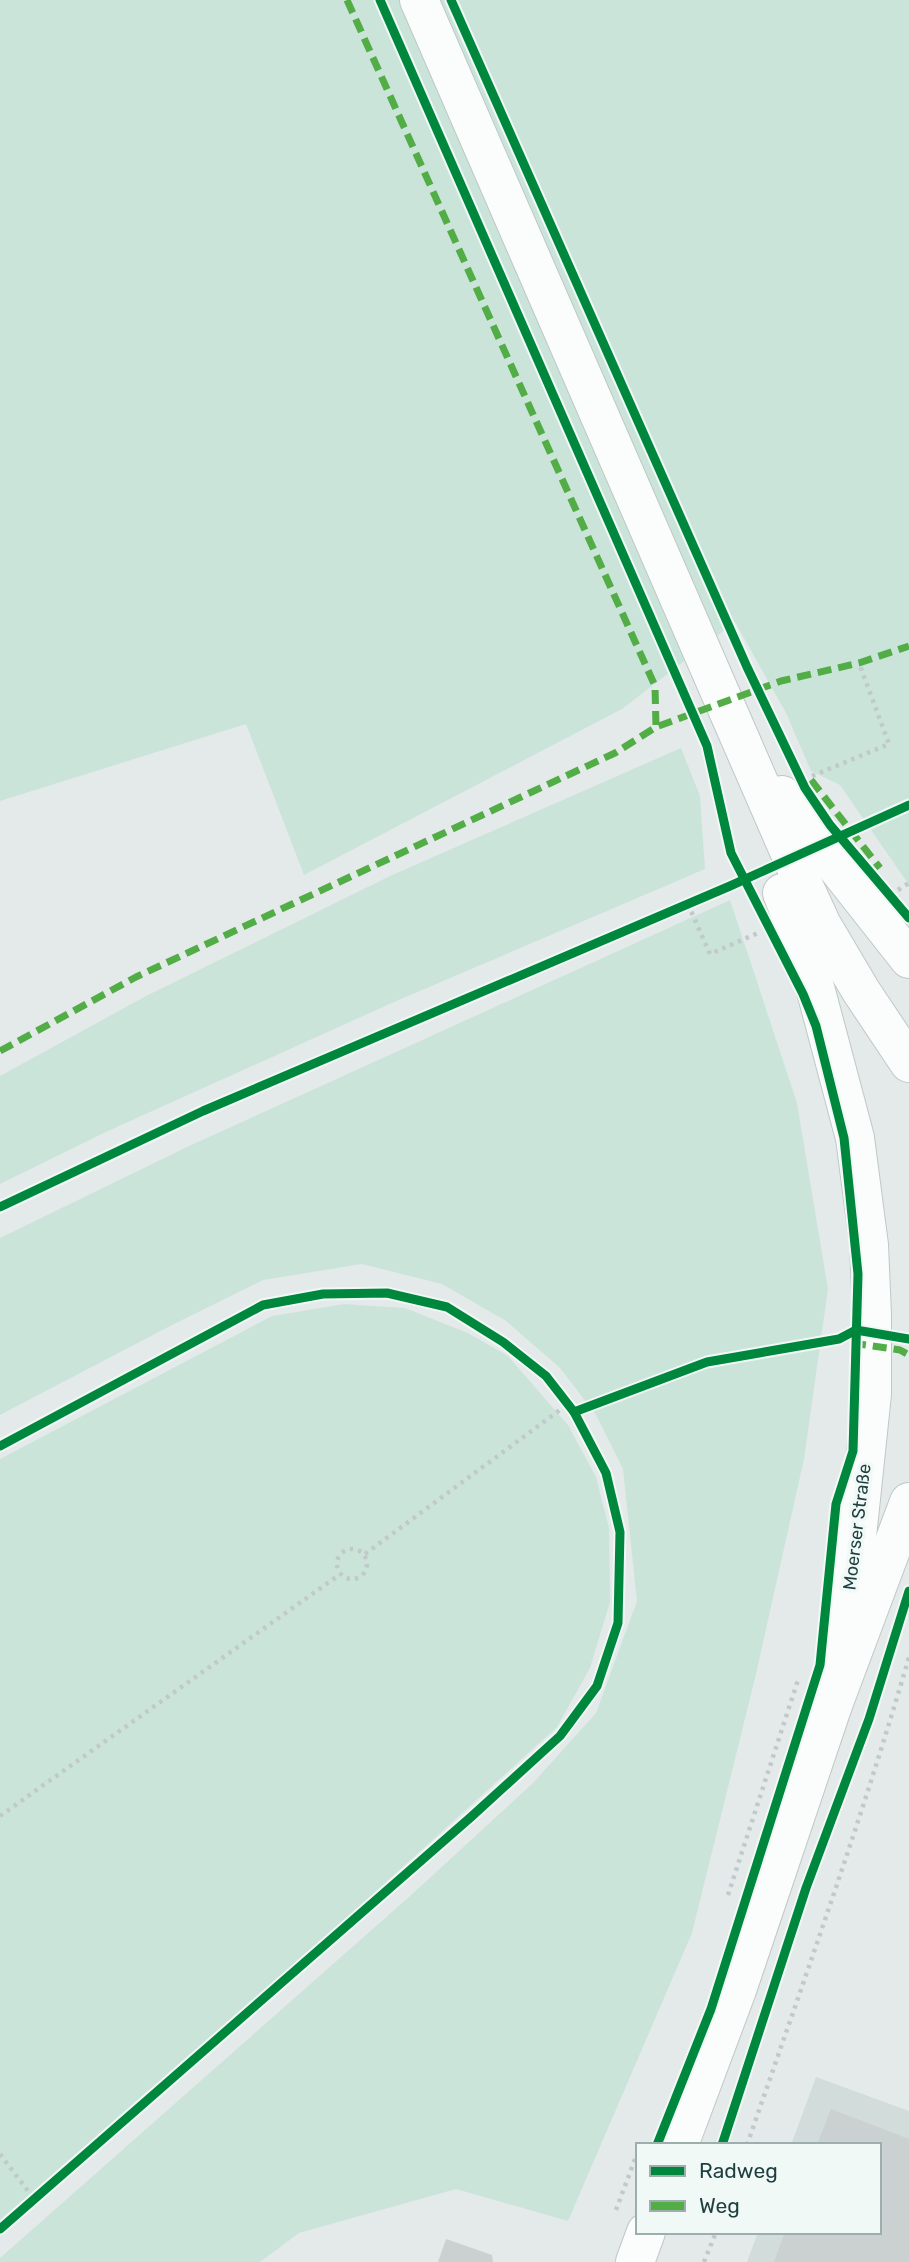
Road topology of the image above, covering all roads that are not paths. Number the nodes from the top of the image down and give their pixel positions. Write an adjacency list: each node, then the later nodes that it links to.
1 (419, 0): 2 (main road)
2 (740, 736): 3 (main road); 4 (main road); 6 (main road, Moerser Straße)
3 (909, 959)
4 (909, 1063)
5 (909, 1502): 6 (main road, Moerser Straße)
6 (832, 1705): 7 (main road, Moerser Straße)
7 (680, 2143)
8 (645, 2234): 9 (main road)
9 (635, 2262)

